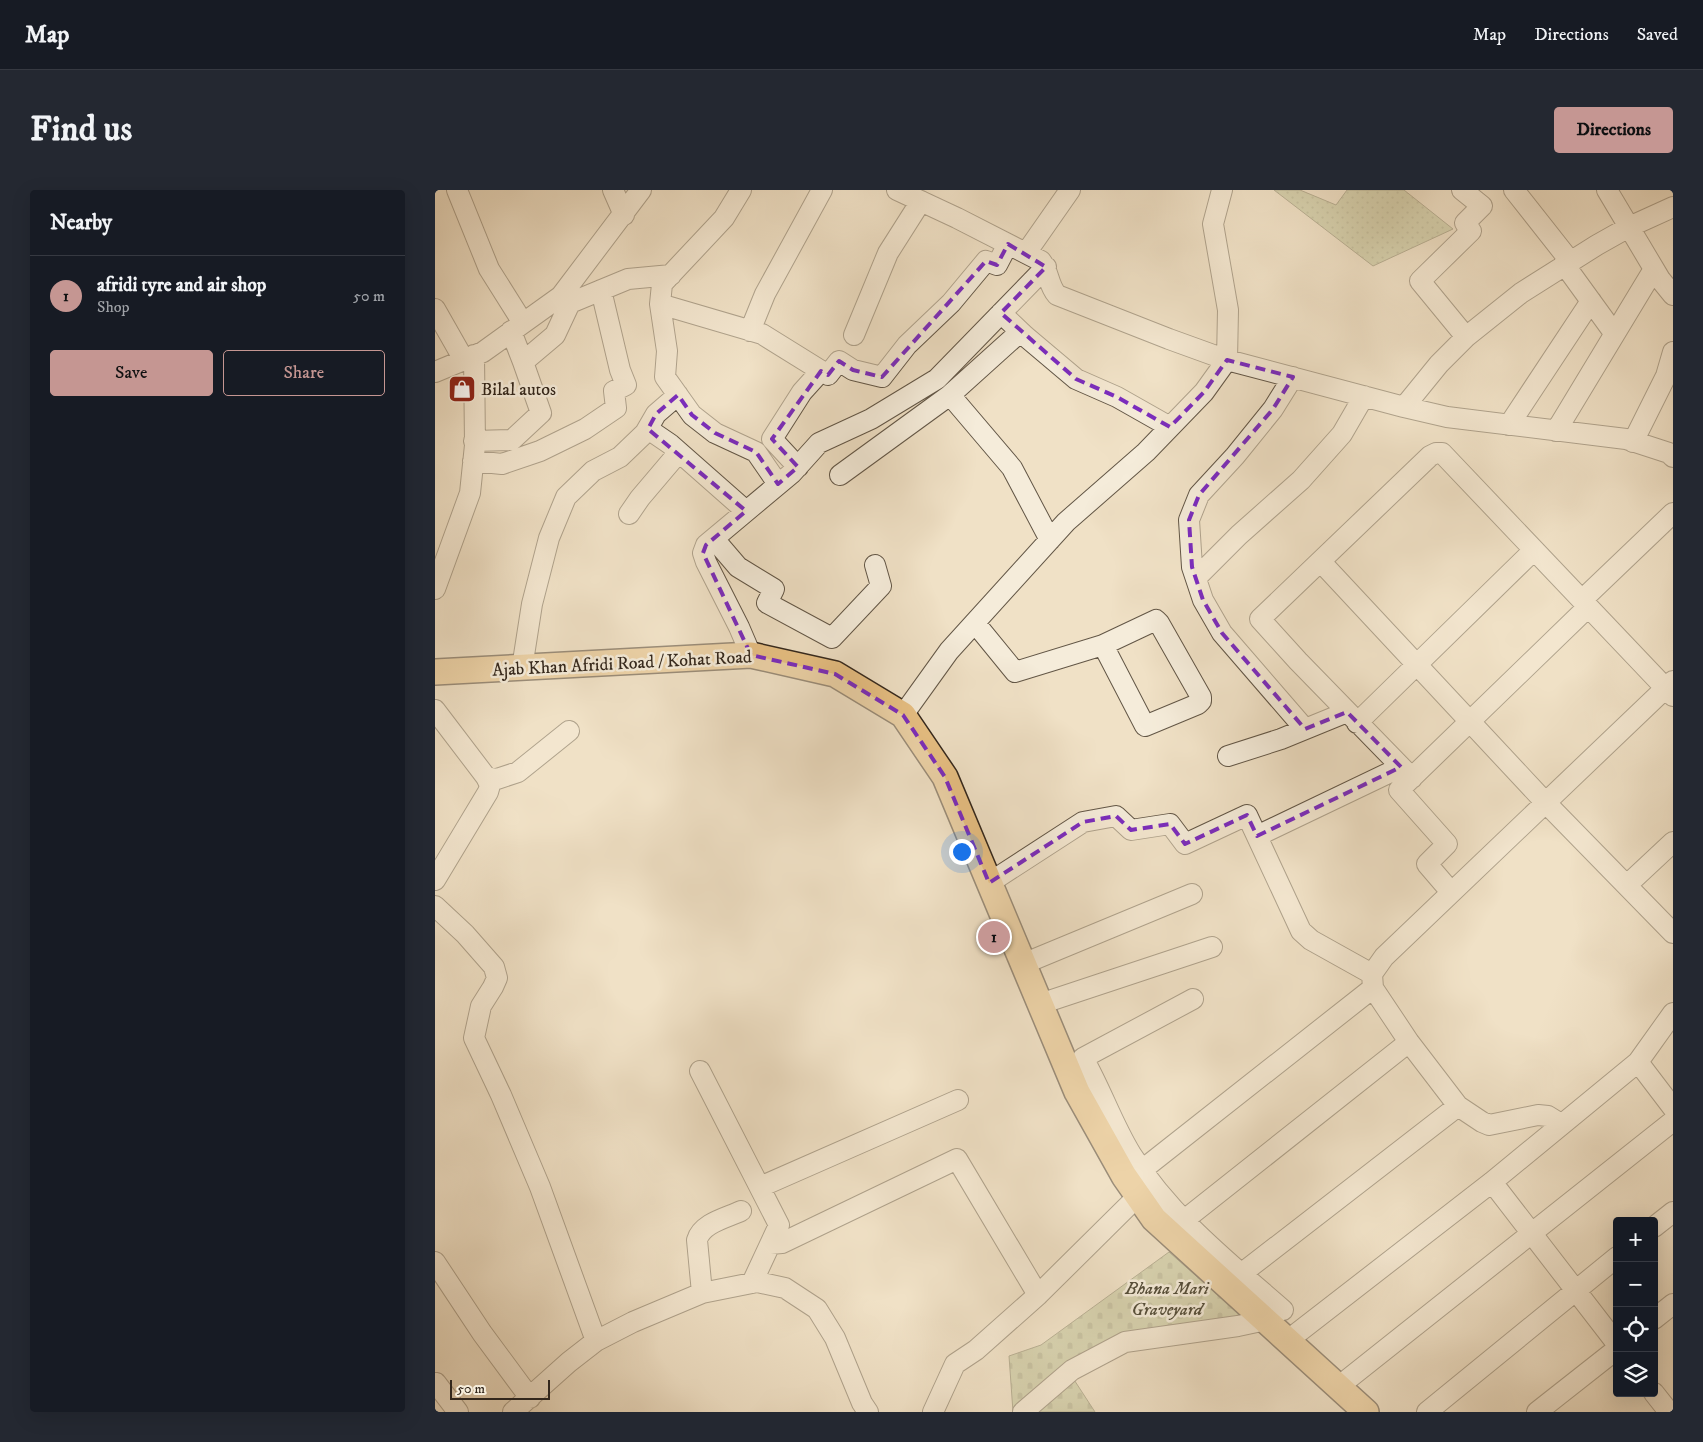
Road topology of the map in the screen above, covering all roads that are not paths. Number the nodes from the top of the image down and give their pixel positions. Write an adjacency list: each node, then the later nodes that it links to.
1 (457, 190): 28 (street)
2 (613, 190): 14 (street)
3 (641, 190): 14 (street)
4 (741, 190): 21 (street)
5 (822, 190): 29 (street)
6 (897, 190): 12 (street)
7 (1070, 190): 17 (street)
8 (1222, 190): 36 (street)
9 (1462, 190): 33 (street)
10 (1514, 190): 18 (street)
11 (1607, 190): 15 (street)
12 (921, 201): 16 (street); 32 (street)
13 (1673, 207): 15 (street)
14 (624, 215): 28 (street)
15 (1629, 227): 18 (street); 20 (street)
16 (1008, 244): 17 (street); 38 (street)
17 (1026, 253): 19 (street)
18 (1567, 262): 24 (street); 33 (street)
19 (1046, 267): 27 (street); 36 (street)
20 (1654, 269): 23 (street); 31 (street)
21 (671, 275): 22 (street); 25 (street)
22 (601, 290): 37 (street); 53 (street)
23 (1673, 295)
24 (1591, 301): 31 (street); 45 (street)
25 (660, 304): 29 (street); 42 (street)
26 (435, 309): 35 (street)
27 (1001, 313): 30 (street); 54 (street)
28 (517, 327): 35 (street); 37 (street)
29 (750, 331): 38 (street)
30 (1021, 332): 41 (street); 46 (street)
31 (1614, 333): 48 (street)
32 (854, 335)
33 (1466, 337): 44 (street)
34 (1673, 352): 50 (street)
35 (469, 358): 39 (street); 49 (street)
36 (1227, 360): 40 (street); 46 (street)
37 (523, 362): 49 (street)
38 (821, 371): 54 (street)
39 (435, 372)
40 (1293, 377): 43 (street); 65 (street)
41 (950, 394): 55 (street); 61 (street)
42 (677, 395): 47 (street); 56 (street)
43 (1364, 396): 44 (street); 65 (street)
44 (1404, 407): 45 (street)
45 (1509, 425): 48 (street)
46 (1170, 427): 61 (street)
47 (648, 429): 51 (street); 72 (street)
48 (1556, 431): 50 (street)
49 (474, 441): 53 (street)
50 (1633, 442): 52 (street)
51 (679, 452): 57 (street); 59 (street)
52 (1672, 452)
53 (473, 461): 66 (street)
54 (797, 466): 56 (street)
55 (840, 476)
56 (778, 484): 57 (street)
57 (746, 512): 60 (street)
58 (1673, 513): 67 (street)
59 (629, 514)
60 (714, 539): 64 (street); 70 (street)
61 (1050, 540): 68 (street)
62 (1534, 550): 63 (street); 67 (street); 71 (street)
63 (1321, 562): 71 (street); 77 (street)
64 (875, 565)
65 (1195, 578): 79 (street)
66 (435, 589)
67 (1585, 603): 74 (street); 78 (street)
68 (975, 623): 69 (street); 76 (street)
69 (1103, 645): 69 (street)
70 (751, 655): 72 (main road, Ajab Khan Afridi Road / Kohat Road); 76 (main road, Ajab Khan Afridi Road / Kohat Road)
71 (1417, 665): 77 (street); 78 (street)
72 (522, 668): 73 (main road, Ajab Khan Afridi Road / Kohat Road)
73 (435, 672)
74 (1671, 688): 84 (street)
75 (435, 710): 83 (street)
76 (903, 714): 88 (main road, Ajab Khan Afridi Road / Kohat Road)
77 (1352, 718): 79 (street); 82 (street)
78 (1469, 721): 82 (street); 84 (street)
79 (1305, 729): 81 (street)
80 (569, 731): 83 (street)
81 (1228, 756)
82 (1406, 773): 85 (street); 90 (street)
83 (486, 777): 87 (street)
84 (1545, 802): 89 (street); 90 (street)
85 (1257, 836): 88 (street); 96 (street)
86 (1673, 842): 89 (street)
87 (435, 880)
88 (989, 883): 95 (main road, Ajab Khan Afridi Road / Kohat Road)
89 (1627, 885): 93 (street)
90 (1451, 892): 96 (street)
91 (1192, 894): 95 (street)
92 (435, 906): 129 (street)
93 (1673, 933)
94 (1211, 946): 98 (street)
95 (1023, 964): 98 (main road, Ajab Khan Afridi Road / Kohat Road)
96 (1372, 981): 100 (street); 108 (street)
97 (1193, 999): 108 (street)
98 (1040, 1004): 111 (main road, Ajab Khan Afridi Road / Kohat Road)
99 (1673, 1014): 101 (street)
100 (1409, 1042): 104 (street); 114 (street)
101 (1638, 1062): 105 (street); 107 (street)
102 (701, 1071): 110 (street)
103 (958, 1100): 110 (street)
104 (1458, 1106): 107 (street); 120 (street)
105 (1673, 1108)
106 (1673, 1121): 116 (street)
107 (1561, 1124): 109 (street)
108 (1142, 1170): 114 (street)
109 (1492, 1182): 116 (street); 130 (street)
110 (760, 1187): 117 (street)
111 (1138, 1196): 124 (street); 126 (main road, Ajab Khan Afridi Road / Kohat Road)
112 (741, 1211): 123 (street)
113 (1673, 1212): 115 (street)
114 (1183, 1221): 120 (street)
115 (1658, 1224)
116 (1531, 1234): 122 (street); 133 (street)
117 (770, 1244): 121 (street); 124 (street)
118 (1613, 1261): 122 (street)
119 (435, 1262): 134 (street)
120 (1241, 1274): 126 (street)
121 (753, 1283): 123 (street); 137 (street)
122 (1576, 1291): 128 (street); 141 (street)
123 (702, 1293): 129 (street)
124 (1038, 1296): 138 (street)
125 (1673, 1304): 127 (street)
126 (1275, 1315): 130 (main road, Ajab Khan Afridi Road / Kohat Road); 139 (street)
127 (1658, 1315)
128 (1613, 1339)
129 (596, 1341): 134 (street)
130 (1287, 1341): 133 (main road, Ajab Khan Afridi Road / Kohat Road)
131 (1613, 1351): 142 (street)
132 (436, 1382): 135 (street)
133 (1338, 1387): 140 (main road, Ajab Khan Afridi Road / Kohat Road)
134 (530, 1398): 136 (street)
135 (458, 1412)
136 (513, 1412)
137 (867, 1412)
138 (933, 1412)
139 (1023, 1412)
140 (1366, 1412)
141 (1427, 1412)
142 (1537, 1412)

